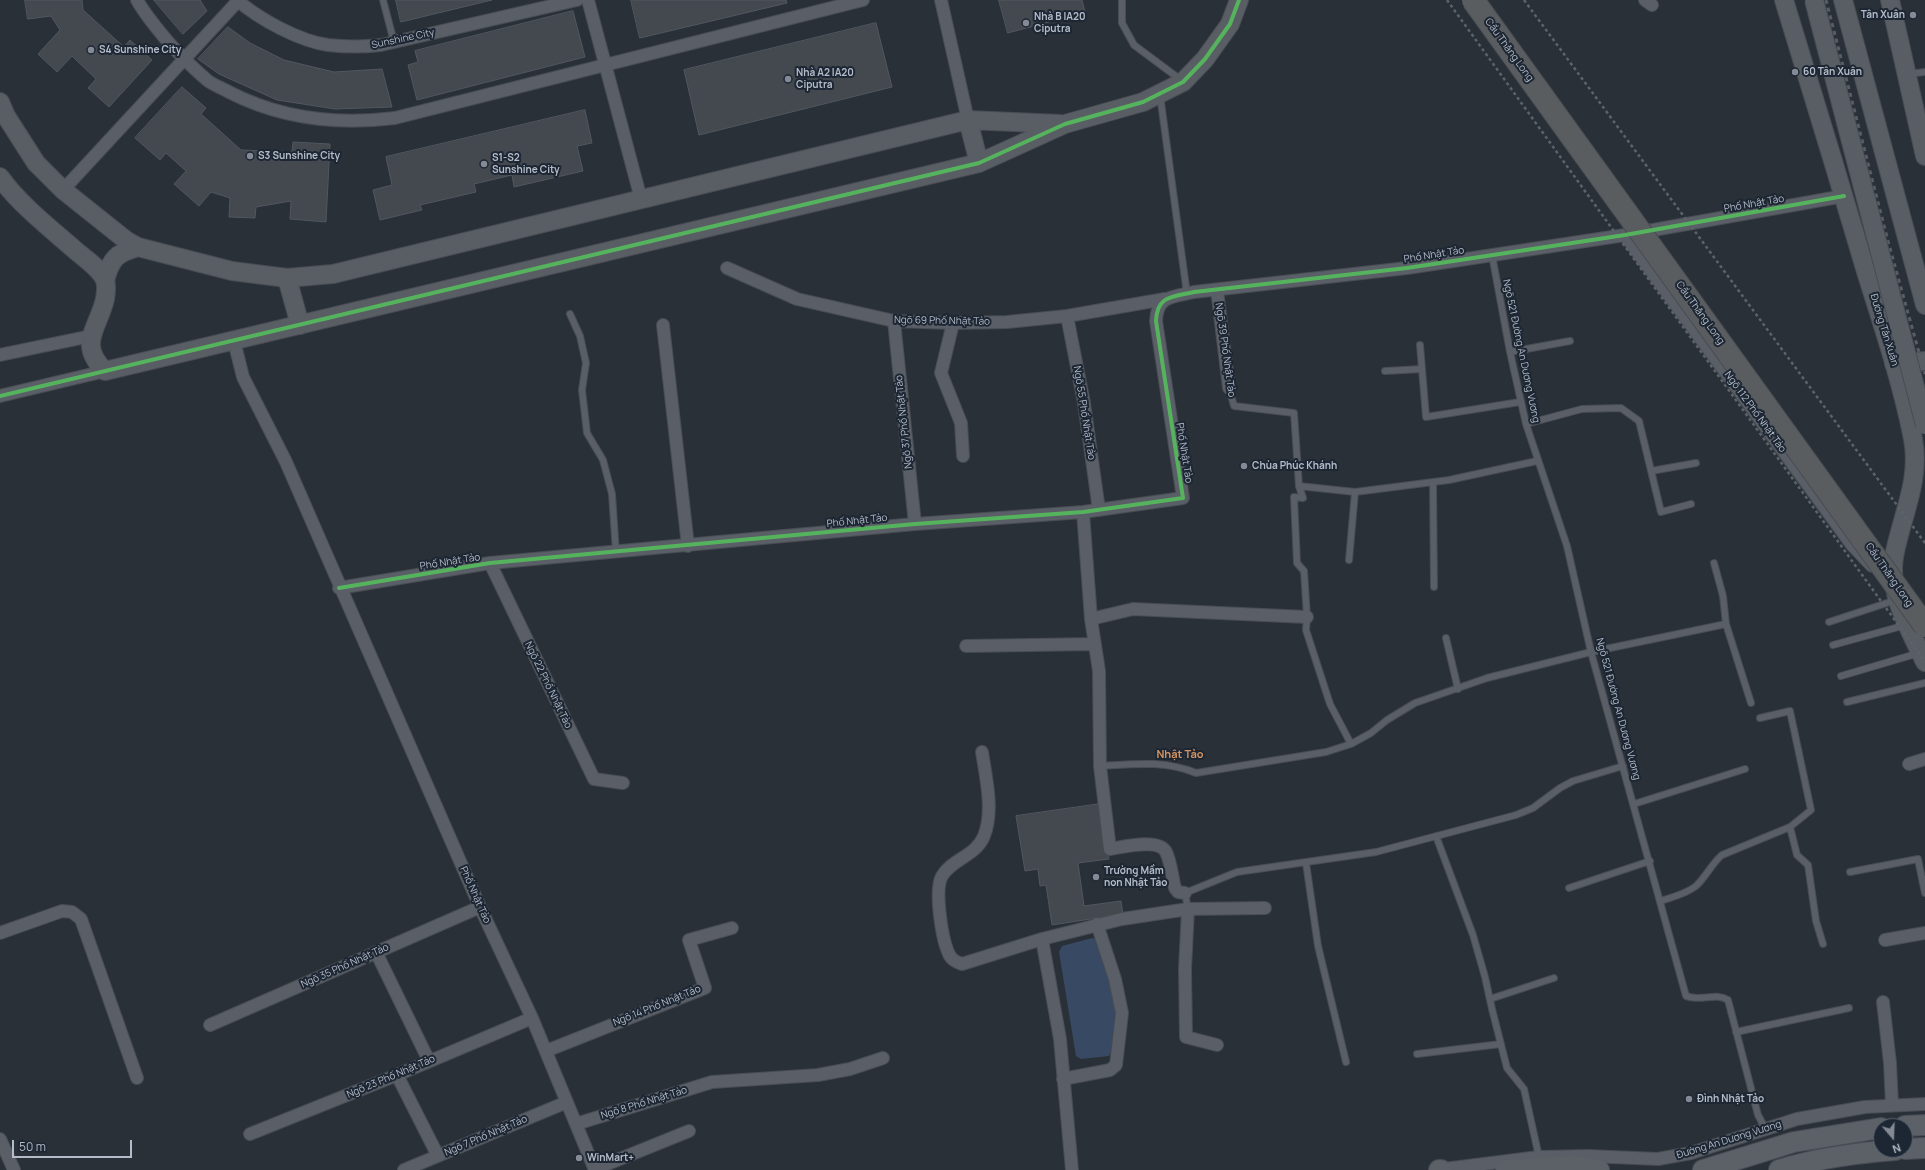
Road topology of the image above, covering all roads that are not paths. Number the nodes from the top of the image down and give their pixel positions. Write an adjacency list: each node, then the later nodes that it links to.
1 (137, 0): 16 (street)
2 (383, 0): 15 (lane)
3 (577, 0): 15 (street, Sunshine City)
4 (588, 0): 17 (street)
5 (862, 0): 17 (street)
6 (941, 0): 23 (street)
7 (1122, 0): 20 (lane)
8 (1239, 0): 20 (street)
9 (1473, 0): 89 (highway, Cầu Thăng Long, bridge)
10 (1784, 0): 29 (street, Đường Tân Xuân)
11 (1814, 0): 64 (street, bridge)
12 (1843, 0): 40 (street)
13 (1890, 0): 19 (street)
14 (238, 1): 15 (street, Sunshine City); 16 (street)
15 (394, 42)
16 (185, 60): 17 (street); 28 (street)
17 (604, 64): 30 (street)
18 (1925, 72): 19 (lane)
19 (1906, 74): 25 (street)
20 (1183, 82): 21 (street)
21 (1160, 94): 24 (street); 38 (lane)
22 (0, 102): 28 (street)
23 (968, 120): 24 (street); 26 (street); 30 (street)
24 (1065, 124): 26 (street)
25 (1925, 156)
26 (979, 163): 45 (street)
27 (0, 177): 36 (street)
28 (63, 190): 32 (street)
29 (1844, 196): 31 (street, Phố Nhật Tảo); 54 (street, Đường Tân Xuân)
30 (642, 199): 35 (street)
31 (1625, 235): 33 (street, Phố Nhật Tảo); 81 (street, Ngõ 112 Phố Nhật Tảo)
32 (138, 246): 35 (street); 36 (street)
33 (1492, 255): 37 (street, Phố Nhật Tảo); 51 (lane, Ngõ 521 Đường An Dương Vương)
34 (727, 268): 43 (street, Ngõ 69 Phố Nhật Tảo)
35 (287, 278): 45 (street)
36 (105, 280): 47 (street)
37 (1217, 290): 38 (street, Phố Nhật Tảo); 59 (street, Ngõ 39 Phố Nhật Tảo)
38 (1187, 294): 39 (street, Phố Nhật Tảo)
39 (1165, 299): 42 (street, Ngõ 69 Phố Nhật Tảo); 73 (street, Phố Nhật Tảo)
40 (1925, 305)
41 (570, 314): 77 (lane)
42 (1067, 316): 44 (street, Ngõ 69 Phố Nhật Tảo); 73 (street, Ngõ 55 Phố Nhật Tảo)
43 (894, 321): 44 (street, Ngõ 69 Phố Nhật Tảo); 75 (street, Ngõ 37 Phố Nhật Tảo)
44 (953, 323): 65 (street)
45 (300, 325): 48 (street)
46 (663, 326): 76 (street)
47 (91, 336): 52 (street); 56 (street)
48 (234, 341): 56 (street); 83 (street)
49 (1570, 341): 51 (lane)
50 (1420, 345): 55 (lane)
51 (1510, 352): 62 (lane, Ngõ 521 Đường An Dương Vương)
52 (0, 355)
53 (1925, 361): 54 (street)
54 (1894, 364): 60 (street, Đường Tân Xuân)
55 (1422, 369): 57 (lane); 62 (lane)
56 (105, 371): 61 (street)
57 (1385, 371)
58 (1925, 380): 60 (street)
59 (1229, 388): 70 (lane, Ngõ 39 Phố Nhật Tảo)
60 (1902, 392): 81 (street, Đường Tân Xuân)
61 (0, 396)
62 (1520, 402): 63 (lane, Ngõ 521 Đường An Dương Vương)
63 (1526, 424): 66 (lane, Ngõ 521 Đường An Dương Vương); 68 (lane)
64 (1925, 425)
65 (963, 456)
66 (1537, 461): 69 (lane); 94 (lane, Ngõ 521 Đường An Dương Vương)
67 (1696, 462): 68 (lane)
68 (1651, 471): 72 (lane)
69 (1433, 482): 71 (lane); 82 (lane)
70 (1299, 486): 71 (lane); 85 (lane, Ngõ 39 Phố Nhật Tảo)
71 (1355, 492): 78 (lane)
72 (1690, 504)
73 (1099, 510): 74 (street, Phố Nhật Tảo)
74 (1083, 512): 75 (street, Phố Nhật Tảo); 86 (street)
75 (915, 524): 76 (street, Phố Nhật Tảo)
76 (688, 546): 77 (street, Phố Nhật Tảo)
77 (616, 553): 79 (street, Phố Nhật Tảo)
78 (1349, 560)
79 (490, 563): 83 (street, Phố Nhật Tảo); 109 (street, Ngõ 22 Phố Nhật Tảo)
80 (1714, 563): 88 (lane)
81 (1894, 582): 84 (street, Đường Tân Xuân)
82 (1434, 587)
83 (339, 588): 121 (street, Phố Nhật Tảo)
84 (1898, 599): 87 (lane); 89 (street, Đường Tân Xuân)
85 (1308, 617): 86 (street); 102 (lane, Ngõ 39 Phố Nhật Tảo)
86 (1091, 619): 91 (street)
87 (1829, 622)
88 (1726, 624): 94 (lane); 100 (lane)
89 (1916, 625): 92 (lane); 95 (street, Đường Tân Xuân)
90 (1446, 638): 98 (lane)
91 (1095, 644): 93 (street); 106 (street)
92 (1833, 645)
93 (966, 646)
94 (1591, 652): 98 (lane); 107 (lane, Ngõ 521 Đường An Dương Vương)
95 (1923, 659): 96 (lane)
96 (1841, 676)
97 (1925, 683): 99 (lane)
98 (1458, 689): 102 (lane)
99 (1847, 702)
100 (1751, 703)
101 (1760, 718): 111 (lane)
102 (1351, 744): 106 (lane)
103 (982, 752): 128 (street)
104 (1925, 759): 105 (street)
105 (1909, 764)
106 (1100, 766): 118 (street)
107 (1623, 766): 110 (lane, Ngõ 521 Đường An Dương Vương); 112 (lane)
108 (1746, 769): 110 (lane)
109 (623, 783)
110 (1634, 804): 113 (lane, Ngõ 521 Đường An Dương Vương)
111 (1790, 827): 120 (lane); 130 (lane)
112 (1436, 836): 114 (lane); 133 (lane)
113 (1650, 861): 117 (lane); 120 (lane, Ngõ 521 Đường An Dương Vương)
114 (1306, 863): 118 (lane); 145 (lane)
115 (1850, 872): 116 (lane)
116 (1924, 879): 119 (lane)
117 (1569, 888)
118 (1184, 893): 123 (lane)
119 (1925, 893)
120 (1661, 901): 138 (lane, Ngõ 521 Đường An Dương Vương)
121 (480, 907): 131 (street, Ngõ 35 Phố Nhật Tảo); 136 (street, Phố Nhật Tảo)
122 (1265, 908): 123 (street)
123 (1188, 909): 124 (street); 140 (street)
124 (1097, 924): 128 (street); 148 (street)
125 (732, 928): 141 (street, Ngõ 14 Phố Nhật Tảo)
126 (0, 933): 147 (street)
127 (1925, 933): 129 (street)
128 (1042, 939): 148 (street)
129 (1885, 940)
130 (1823, 944)
131 (376, 952): 137 (street, Ngõ 35 Phố Nhật Tảo); 144 (street)
132 (1554, 978): 133 (lane)
133 (1490, 999): 139 (lane)
134 (1883, 1002): 151 (street)
135 (1848, 1008): 138 (lane)
136 (532, 1018): 141 (street, Phố Nhật Tảo); 144 (street, Ngõ 23 Phố Nhật Tảo)
137 (210, 1025)
138 (1736, 1032): 155 (lane, Ngõ 521 Đường An Dương Vương)
139 (1501, 1044): 142 (lane); 164 (lane)
140 (1217, 1045)
141 (546, 1051): 149 (street, Phố Nhật Tảo)
142 (1417, 1054)
143 (883, 1058): 152 (street, Ngõ 8 Phố Nhật Tảo)
144 (429, 1061): 146 (street, Ngõ 23 Phố Nhật Tảo)
145 (1346, 1062)
146 (397, 1075): 158 (street, Ngõ 23 Phố Nhật Tảo); 163 (street)
147 (137, 1078)
148 (1063, 1079): 168 (street)
149 (567, 1102): 152 (street, Phố Nhật Tảo); 163 (street, Ngõ 7 Phố Nhật Tảo)
150 (1925, 1104): 151 (street, Đường An Dương Vương)
151 (1892, 1105): 155 (street, Đường An Dương Vương)
152 (576, 1124): 167 (street, Phố Nhật Tảo)
153 (1925, 1125): 154 (main road)
154 (1913, 1126)
155 (1765, 1128): 164 (street, Đường An Dương Vương)
156 (1873, 1129): 173 (main road, Đường An Dương Vương)
157 (689, 1131): 167 (street)
158 (250, 1134)
159 (0, 1139): 165 (street)
160 (1925, 1148): 161 (main road)
161 (1913, 1149)
162 (1873, 1152): 174 (main road)
163 (438, 1156): 166 (street, Ngõ 7 Phố Nhật Tảo)
164 (1539, 1157): 170 (street, Đường An Dương Vương)
165 (14, 1170)
166 (404, 1170)
167 (595, 1170)
168 (1072, 1170)
169 (1436, 1170): 170 (street, Đường An Dương Vương)
170 (1440, 1170)
171 (1506, 1170): 172 (main road)
172 (1599, 1170)
173 (1703, 1170)
174 (1779, 1170)

